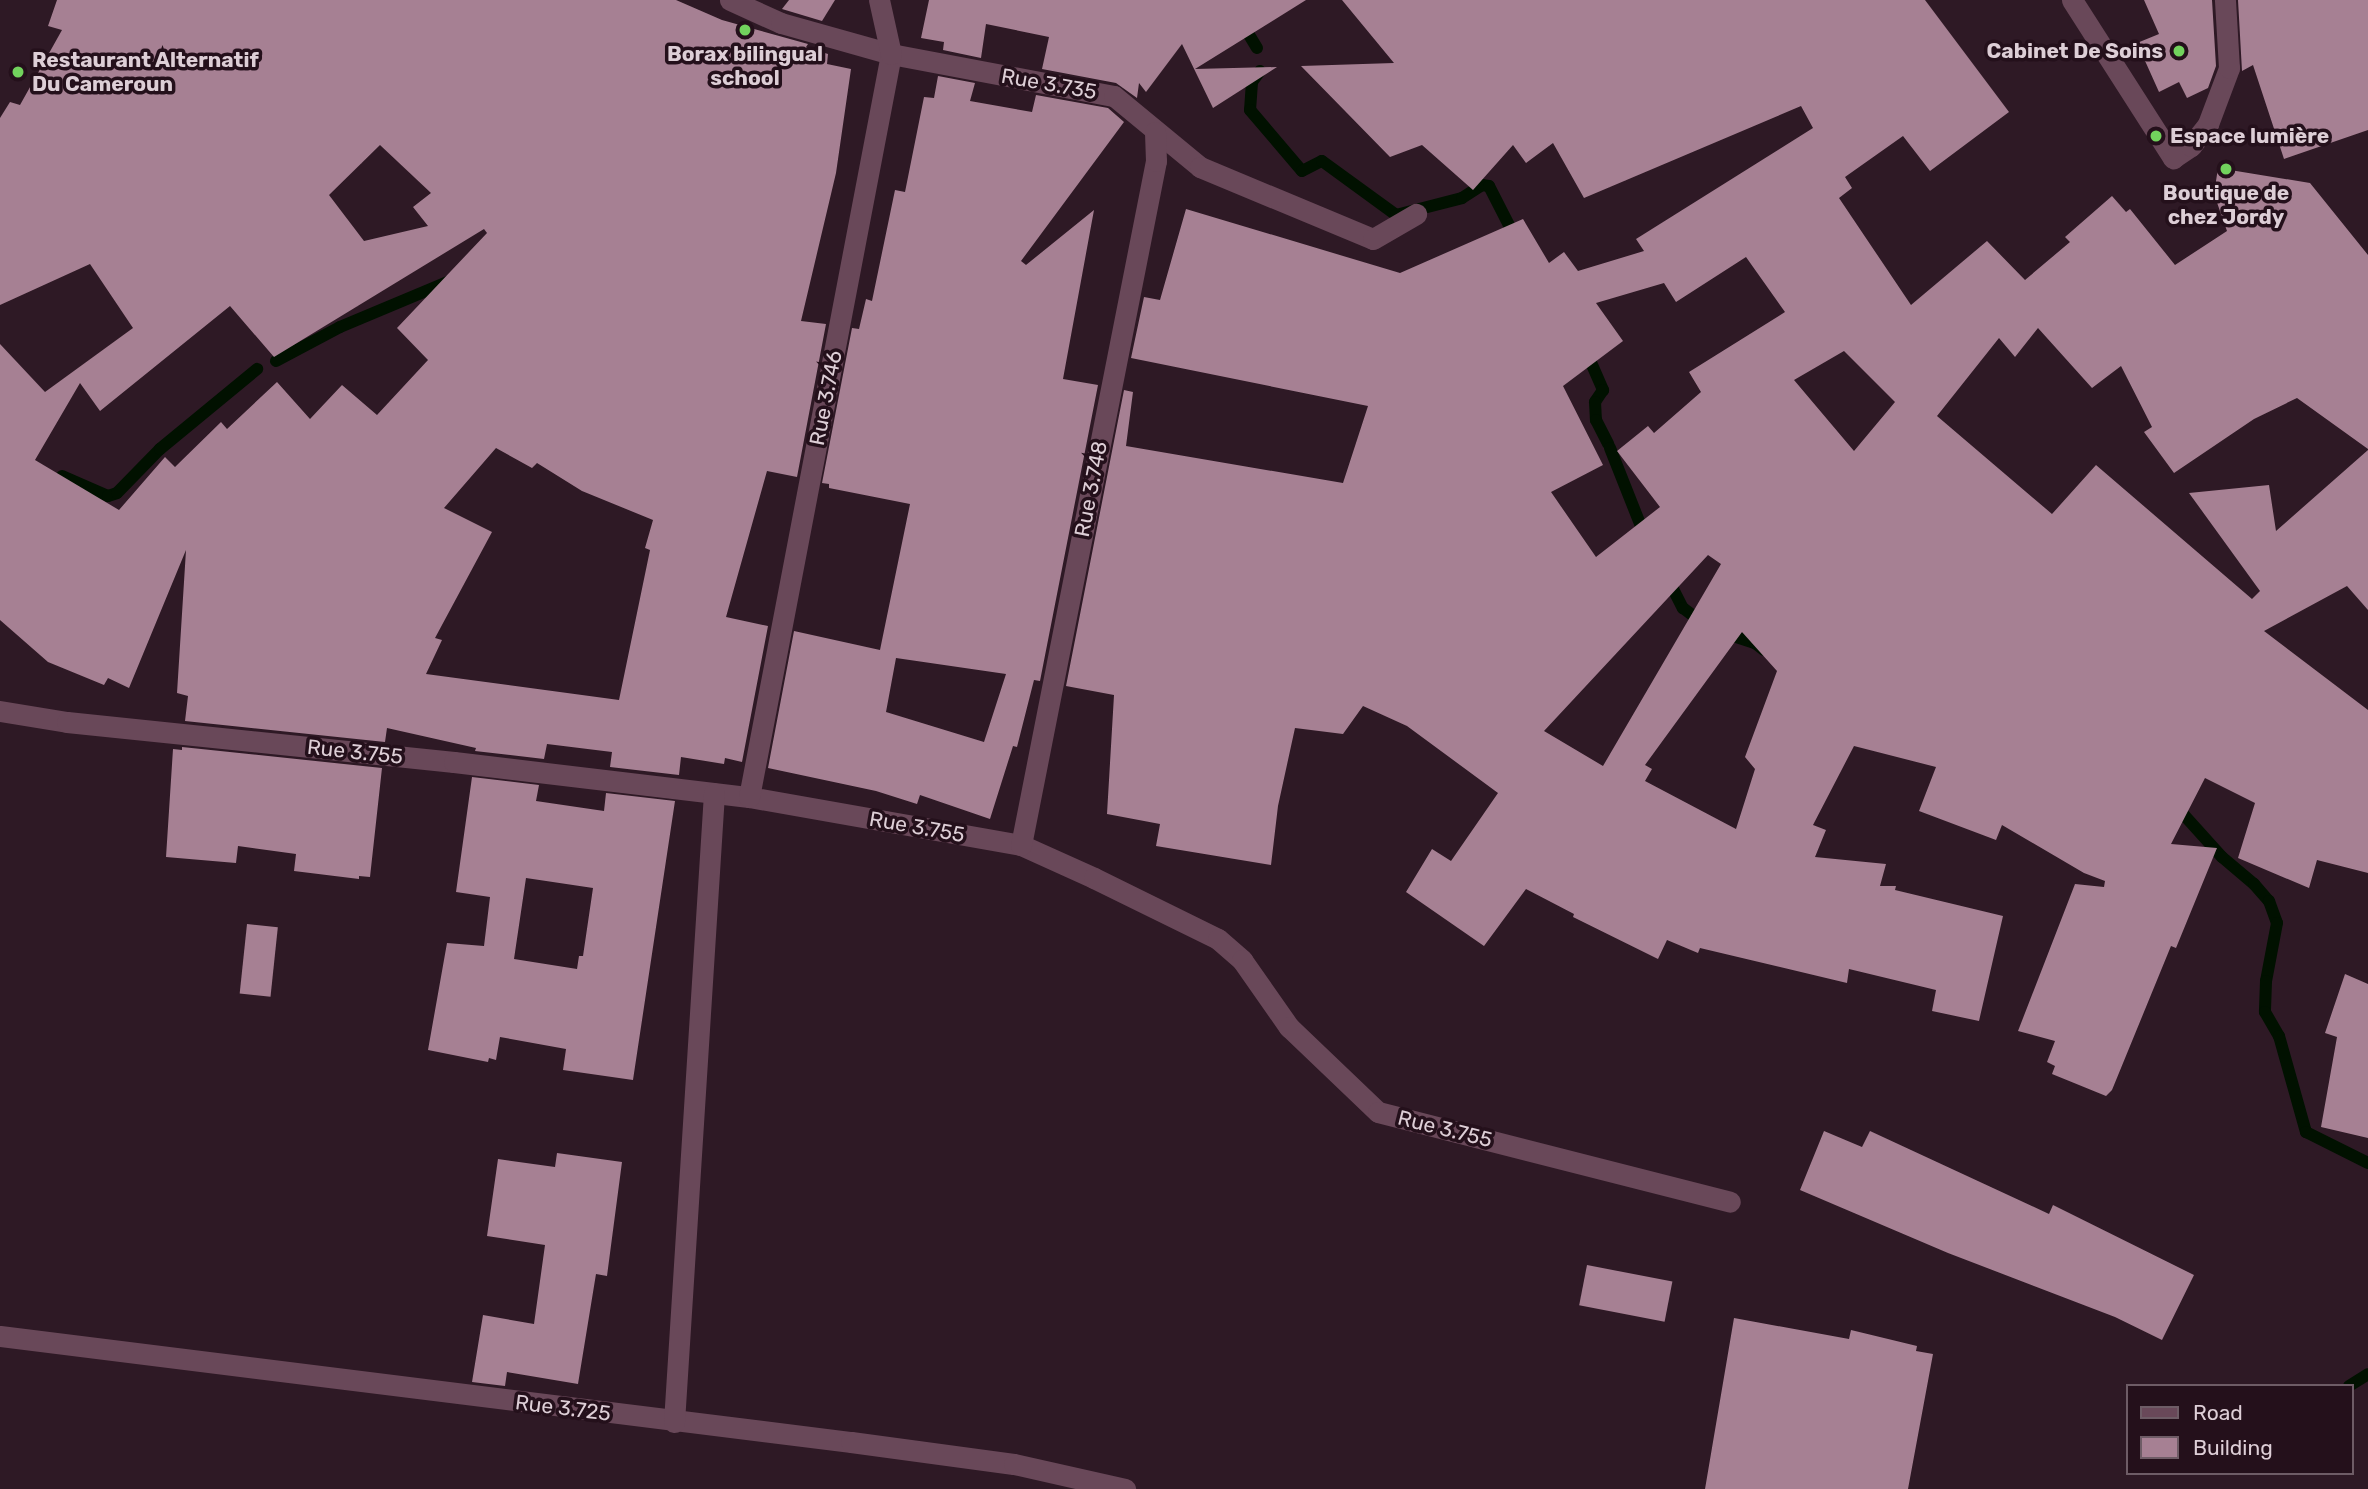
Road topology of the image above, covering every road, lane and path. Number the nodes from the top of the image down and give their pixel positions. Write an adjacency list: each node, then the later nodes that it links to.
1 (730, 0): 5 (street, Rue 3.735)
2 (879, 0): 5 (street, Rue 3.746)
3 (2072, 0): 4 (street)
4 (2225, 0)
5 (891, 54): 6 (street, Rue 3.735); 10 (street, Rue 3.746)
6 (1155, 132): 7 (street, Rue 3.735); 11 (street, Rue 3.748)
7 (1416, 214)
8 (0, 711): 9 (street, Rue 3.755)
9 (715, 793): 10 (street, Rue 3.755); 14 (street)
10 (749, 797): 11 (street, Rue 3.755)
11 (1021, 845): 12 (street, Rue 3.755)
12 (1730, 1202)
13 (0, 1336): 14 (street, Rue 3.725)
14 (674, 1422): 15 (street, Rue 3.725)
15 (1125, 1489)

